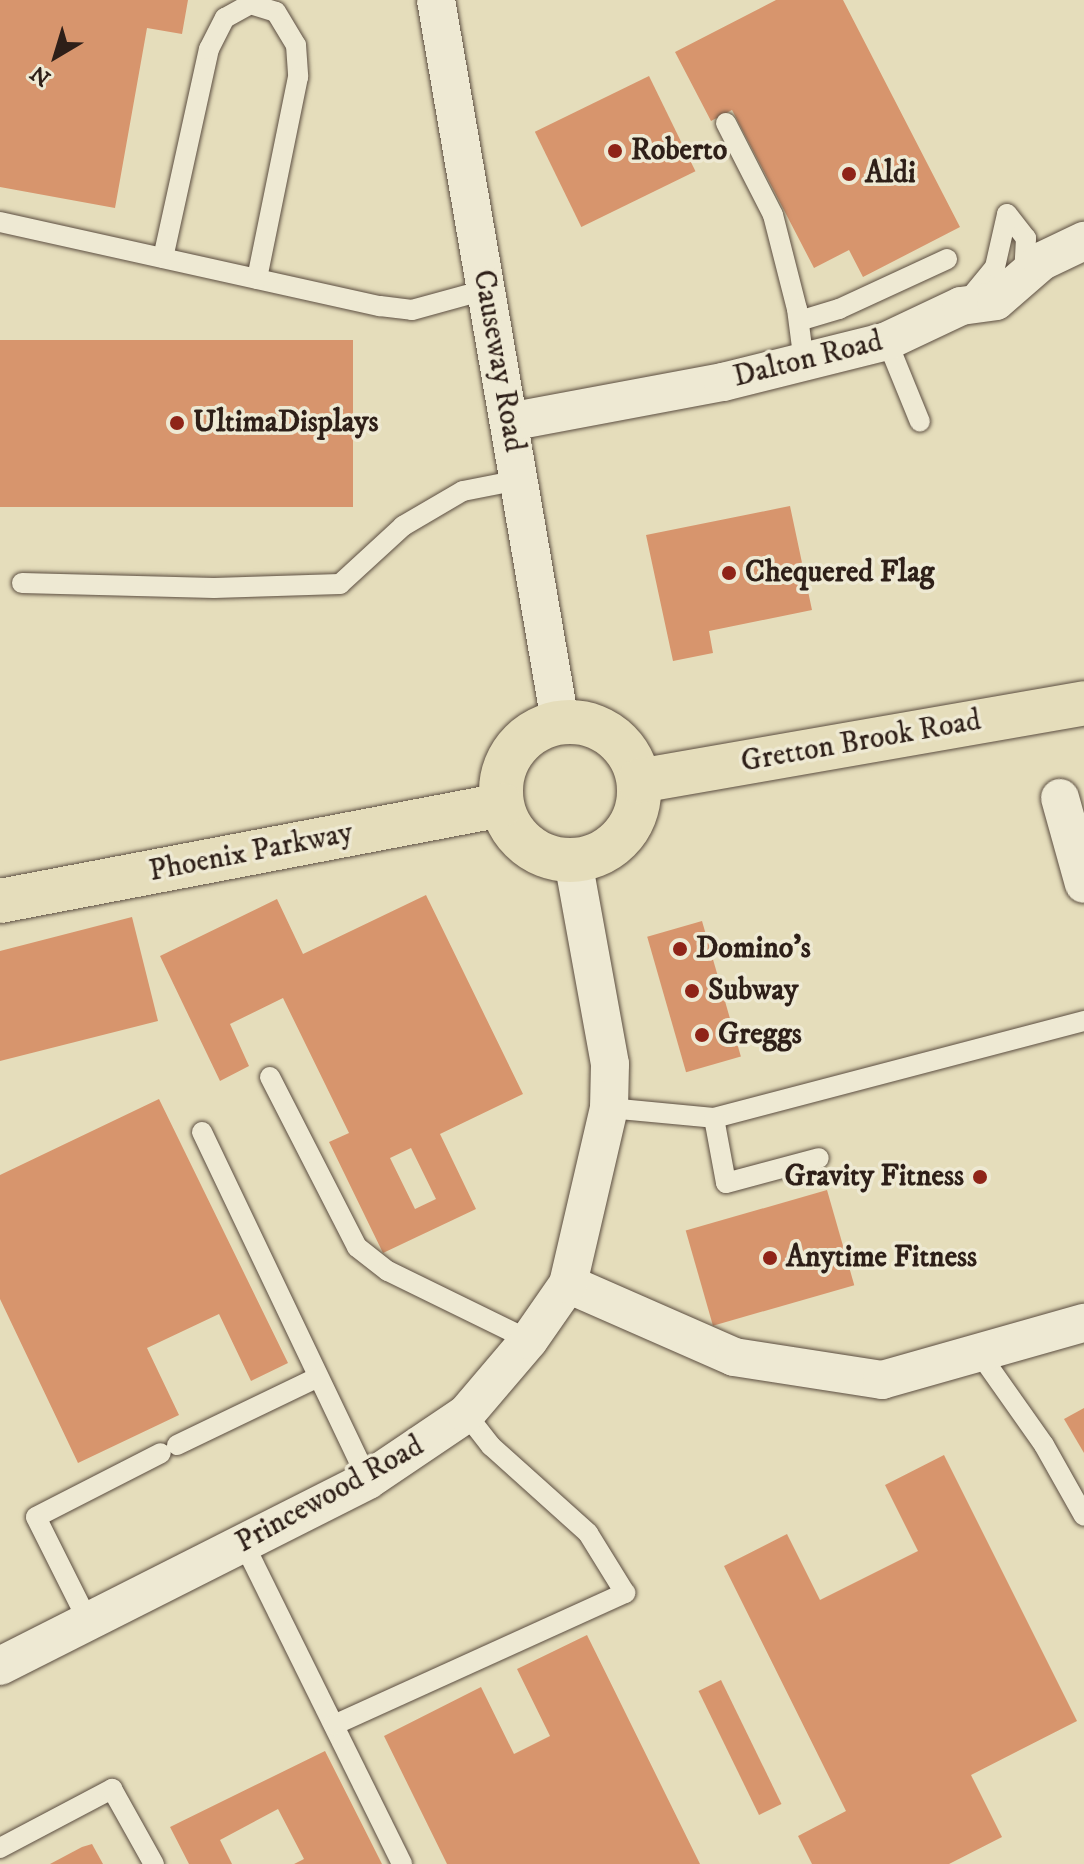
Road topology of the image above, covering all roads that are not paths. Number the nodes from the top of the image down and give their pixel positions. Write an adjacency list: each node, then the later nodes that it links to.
1 (436, 0): 9 (street, Causeway Road)
2 (726, 123): 11 (lane)
3 (0, 222): 5 (lane)
4 (1084, 241): 7 (street, Dalton Road)
5 (163, 258): 8 (lane); 8 (lane)
6 (947, 259): 11 (lane)
7 (1023, 276): 10 (street, Dalton Road); 10 (lane)
8 (257, 279): 9 (lane)
9 (485, 290): 14 (street, Causeway Road)
10 (961, 306): 12 (street, Dalton Road)
11 (799, 321): 13 (lane)
12 (887, 341): 13 (street, Dalton Road); 15 (lane)
13 (804, 363): 14 (street, Dalton Road)
14 (509, 422): 16 (street, Causeway Road)
15 (920, 422)
16 (519, 480): 17 (lane); 19 (street, Causeway Road)
17 (22, 583)
18 (1084, 703): 20 (main road, Gretton Brook Road)
19 (560, 722): 20 (main road); 22 (main road)
20 (639, 781): 23 (main road)
21 (1060, 798): 24 (street)
22 (502, 805): 23 (main road); 25 (main road, Phoenix Parkway)
23 (573, 860): 28 (street, Princewood Road)
24 (1084, 884)
25 (0, 901)
26 (1084, 1021): 29 (lane)
27 (270, 1077): 34 (lane)
28 (609, 1108): 29 (lane); 32 (street, Princewood Road)
29 (714, 1118): 31 (lane)
30 (202, 1132): 36 (lane)
31 (819, 1158)
32 (568, 1284): 34 (street, Princewood Road); 35 (street)
33 (1084, 1323): 35 (street)
34 (529, 1340): 37 (street, Princewood Road)
35 (977, 1350): 39 (lane)
36 (316, 1378): 38 (lane); 41 (lane)
37 (466, 1414): 38 (street, Princewood Road); 43 (lane)
38 (368, 1480): 40 (street, Princewood Road)
39 (1084, 1516)
40 (244, 1544): 41 (street, Princewood Road); 43 (lane)
41 (88, 1621): 42 (street, Princewood Road)
42 (0, 1666)
43 (334, 1725): 46 (lane)
44 (0, 1848): 45 (lane)
45 (154, 1864)
46 (402, 1864)

